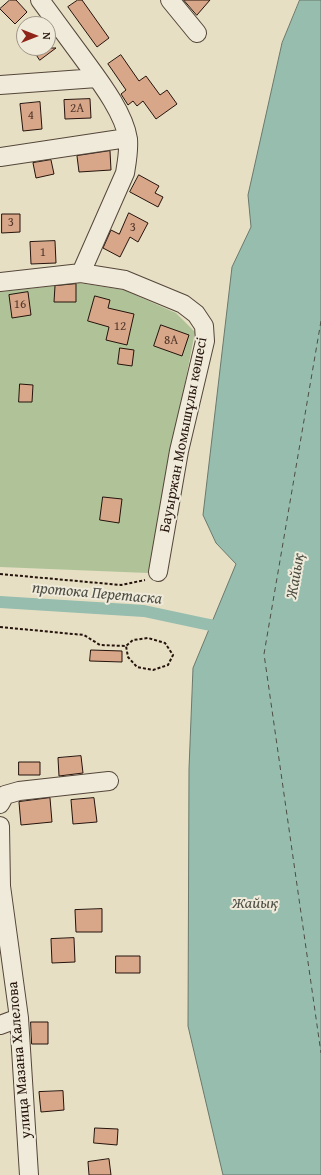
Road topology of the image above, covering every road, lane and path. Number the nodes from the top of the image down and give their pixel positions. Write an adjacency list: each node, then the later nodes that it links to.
1 (40, 0): 4 (street)
2 (170, 0): 3 (street)
3 (198, 33)
4 (97, 78): 5 (street); 6 (street)
5 (0, 85)
6 (128, 138): 7 (street); 8 (street)
7 (0, 157)
8 (81, 273): 9 (street, Бауыржан Момышұлы көшесі); 10 (street, Бауыржан Момышұлы көшесі)
9 (0, 282)
10 (158, 572): 11 (path)
11 (0, 574)
12 (0, 627): 13 (path)
13 (126, 646): 13 (path)
14 (109, 781): 15 (street)
15 (0, 804)
16 (0, 826): 17 (street, улица Мазана Халелова)
17 (1, 886): 18 (street, улица Мазана Халелова)
18 (19, 1018): 19 (street); 20 (street, улица Мазана Халелова)
19 (0, 1025)
20 (29, 1175)

